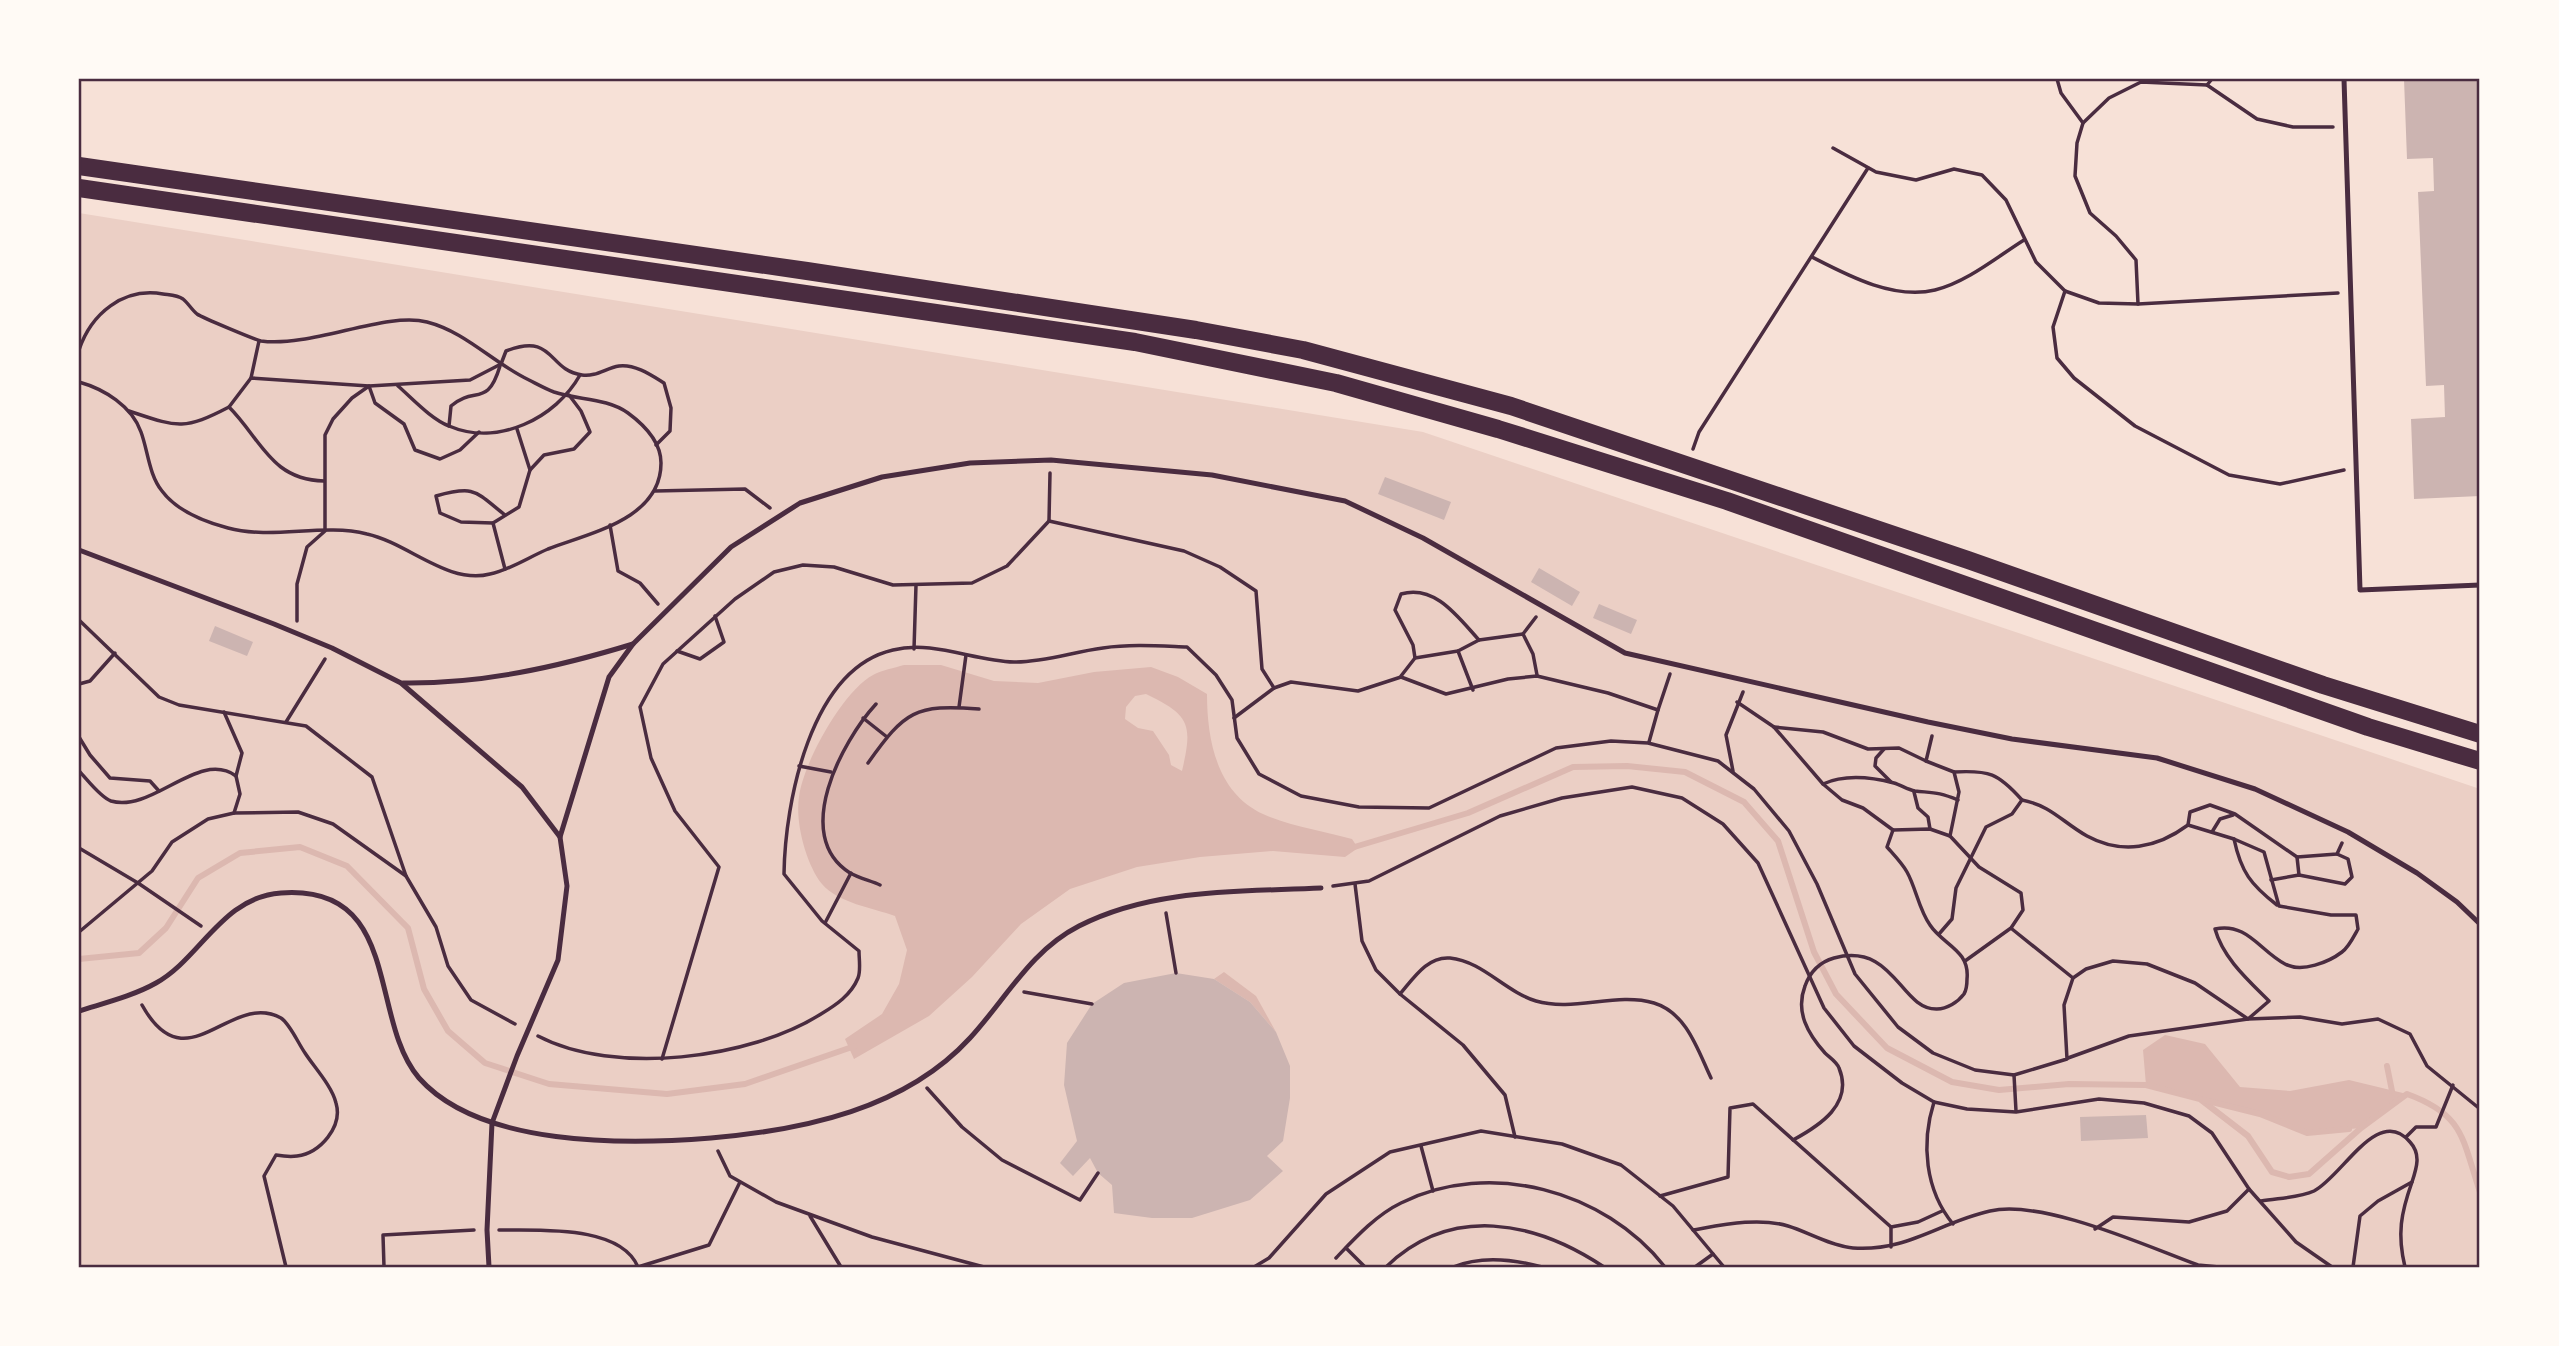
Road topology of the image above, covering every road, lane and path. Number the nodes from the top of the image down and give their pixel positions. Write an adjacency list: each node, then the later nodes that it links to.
1 (2057, 79): 5 (path)
2 (2212, 79): 4 (path)
3 (2344, 79): 6 (lane)
4 (2207, 85): 5 (path); 6 (path)
5 (2083, 123): 15 (path)
6 (2345, 127): 14 (lane)
7 (1833, 148): 9 (path)
8 (79, 166): 32 (main road)
9 (1868, 168): 11 (path); 12 (path)
10 (79, 188): 87 (main road)
11 (2025, 240): 12 (path); 13 (path)
12 (1812, 257): 32 (path)
13 (2065, 291): 15 (path); 33 (path)
14 (2351, 292): 15 (path); 33 (lane)
15 (2138, 304)
16 (258, 341): 17 (path); 18 (path); 20 (path)
17 (79, 350)
18 (501, 364): 19 (path); 23 (path); 24 (path); 27 (path)
19 (580, 375): 24 (path); 30 (path)
20 (251, 378): 22 (path); 25 (path)
21 (79, 382): 26 (path)
22 (369, 386): 23 (path); 29 (path); 35 (path)
23 (396, 386): 27 (path)
24 (569, 395): 28 (path); 30 (path); 34 (path)
25 (229, 407): 26 (path); 35 (path)
26 (128, 411): 42 (path)
27 (449, 426): 29 (path)
28 (517, 429): 29 (path); 34 (path)
29 (479, 432)
30 (656, 445): 36 (path)
31 (1051, 460): 38 (lane); 39 (path); 47 (lane)
32 (1687, 464): 81 (main road)
33 (2356, 467): 46 (lane)
34 (530, 470): 37 (path)
35 (324, 481): 42 (path)
36 (654, 491): 38 (path); 41 (path)
37 (505, 515): 40 (path); 40 (path)
38 (780, 516): 48 (lane)
39 (1049, 522): 45 (path); 68 (path)
40 (493, 523): 44 (path)
41 (610, 525): 44 (path); 48 (path)
42 (325, 531): 44 (path); 51 (path)
43 (79, 550): 51 (lane)
44 (505, 569)
45 (916, 585): 49 (path); 56 (path)
46 (2480, 585)
47 (1543, 607): 52 (path); 62 (lane)
48 (663, 614): 54 (lane)
49 (715, 616): 57 (path); 57 (path)
50 (79, 620): 59 (path)
51 (297, 634): 55 (lane)
52 (1523, 634): 53 (path); 63 (path)
53 (1479, 640): 58 (path); 61 (path)
54 (634, 644): 66 (lane); 109 (lane)
55 (332, 648): 66 (lane); 78 (path)
56 (914, 649)
57 (677, 651): 139 (path)
58 (1458, 651): 61 (path); 69 (path)
59 (115, 653): 67 (path); 75 (path)
60 (966, 655): 72 (path)
61 (1415, 658): 64 (path)
62 (1673, 666): 65 (lane); 74 (path)
63 (1537, 676): 69 (path); 74 (path)
64 (1401, 677): 68 (path); 69 (path)
65 (1750, 682): 70 (path); 79 (lane)
66 (401, 683): 109 (lane)
67 (79, 684)
68 (1274, 688): 77 (path)
69 (1474, 690)
70 (1737, 702): 80 (path); 93 (path)
71 (876, 704): 76 (path)
72 (959, 708): 73 (path); 83 (path)
73 (979, 709)
74 (1658, 710): 84 (path)
75 (224, 712): 78 (path); 94 (path)
76 (863, 718): 83 (path); 91 (path)
77 (1234, 718)
78 (286, 722): 119 (path)
79 (1935, 724): 86 (path); 107 (lane)
80 (1774, 727): 85 (path); 96 (path)
81 (2480, 734)
82 (79, 737): 98 (path)
83 (887, 737): 88 (path)
84 (1648, 743)
85 (1884, 749): 86 (path); 95 (path)
86 (1926, 761): 92 (path)
87 (2480, 761)
88 (868, 764)
89 (799, 766): 91 (path)
90 (79, 771): 98 (path)
91 (831, 772): 117 (path)
92 (1954, 772): 99 (path); 100 (path)
93 (1734, 773)
94 (236, 776): 98 (path); 101 (path)
95 (1893, 783): 96 (path); 97 (path)
96 (1823, 784): 104 (path)
97 (1914, 791): 99 (path); 105 (path)
98 (159, 792)
99 (1958, 800): 108 (path)
100 (2022, 800): 103 (path); 115 (path)
101 (234, 813)
102 (2235, 814): 103 (path); 106 (path); 111 (path)
103 (2188, 825): 106 (path)
104 (1893, 830): 105 (path); 130 (path)
105 (1930, 830): 108 (path)
106 (2212, 832): 110 (path)
107 (2348, 832): 114 (path); 127 (lane)
108 (1950, 836): 115 (path)
109 (560, 837): 147 (lane)
110 (2234, 839): 113 (path); 125 (path)
111 (2270, 841): 113 (path); 116 (path)
112 (79, 848): 129 (path)
113 (2264, 852): 120 (path)
114 (2337, 854): 116 (path); 118 (path)
115 (1969, 856): 128 (path); 130 (path)
116 (2297, 857): 118 (path)
117 (851, 873): 122 (path); 126 (path)
118 (2299, 875): 120 (path)
119 (406, 876)
120 (2271, 880): 125 (path)
121 (1355, 883): 123 (path); 136 (path); 145 (path)
122 (880, 885)
123 (1321, 888): 124 (lane)
124 (1164, 899): 132 (path); 134 (lane)
125 (2279, 906): 140 (path)
126 (825, 923)
127 (2480, 924)
128 (2011, 928): 131 (path); 133 (path)
129 (208, 932): 135 (lane); 147 (lane)
130 (1939, 934): 131 (path)
131 (1965, 961): 151 (path)
132 (1176, 973)
133 (2073, 978)
134 (1008, 990): 137 (path); 143 (lane)
135 (134, 991): 138 (lane); 171 (path)
136 (1400, 994): 142 (path); 148 (path)
137 (1092, 1004)
138 (79, 1011)
139 (662, 1059)
140 (2067, 1059)
141 (2014, 1075): 146 (path)
142 (1711, 1078)
143 (921, 1081): 150 (lane); 153 (path)
144 (2454, 1085): 149 (path)
145 (1934, 1102): 146 (path); 160 (path)
146 (2016, 1112): 156 (path)
147 (492, 1123): 150 (lane); 165 (lane)
148 (1515, 1137): 152 (path); 158 (path)
149 (2406, 1137): 155 (path); 159 (path)
150 (712, 1138): 154 (path)
151 (1793, 1140): 158 (path); 163 (path)
152 (1421, 1145): 157 (path); 177 (path)
153 (1098, 1173)
154 (740, 1182): 161 (path); 174 (path)
155 (2412, 1182): 188 (path); 189 (path)
156 (2249, 1189): 159 (path); 164 (path)
157 (1433, 1191): 168 (path); 183 (path)
158 (1660, 1196): 166 (path)
159 (2261, 1200): 187 (path)
160 (1942, 1211): 162 (path); 163 (path)
161 (809, 1214): 175 (path); 176 (path)
162 (1953, 1224): 164 (path); 167 (path)
163 (1891, 1227): 167 (path)
164 (2095, 1229): 186 (path)
165 (487, 1230): 172 (path); 173 (lane); 174 (path)
166 (1693, 1230): 167 (path); 169 (path)
167 (1891, 1247)
168 (1346, 1248): 170 (path); 178 (path)
169 (1713, 1254): 184 (path); 185 (path)
170 (1336, 1258)
171 (286, 1267)
172 (384, 1267)
173 (489, 1267)
174 (638, 1267)
175 (841, 1267)
176 (984, 1267)
177 (1254, 1267)
178 (1365, 1267)
179 (1386, 1267): 182 (path)
180 (1453, 1267): 181 (path)
181 (1542, 1267)
182 (1604, 1267)
183 (1665, 1267)
184 (1695, 1267)
185 (1724, 1267)
186 (2220, 1267)
187 (2332, 1267)
188 (2353, 1267)
189 (2405, 1267)

